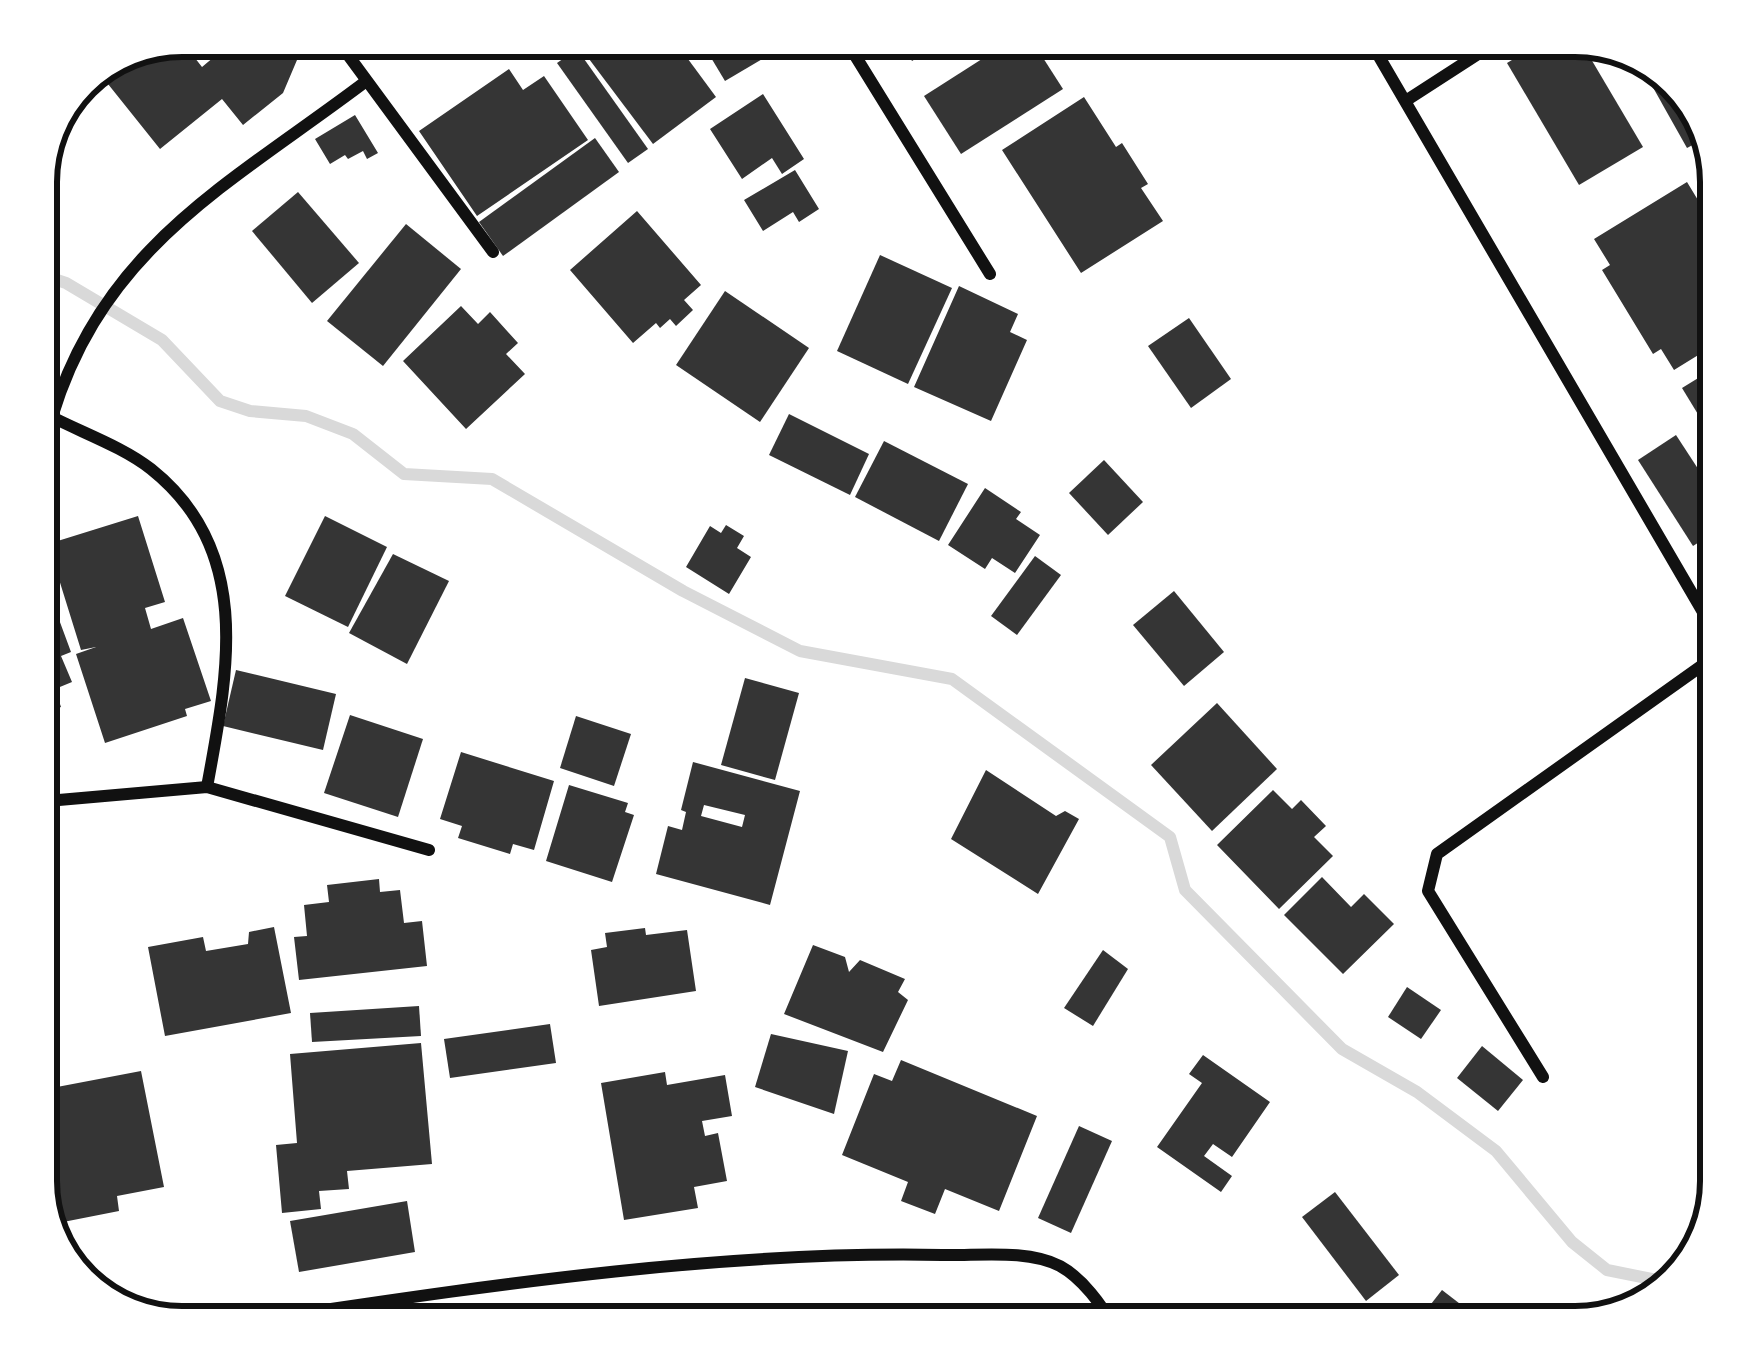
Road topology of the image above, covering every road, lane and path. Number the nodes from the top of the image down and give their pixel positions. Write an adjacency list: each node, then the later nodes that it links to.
1 (348, 57): 5 (street)
2 (855, 57): 8 (street)
3 (1379, 57): 6 (street)
4 (1474, 57): 6 (street)
5 (365, 82): 7 (street); 9 (street)
6 (1407, 100): 11 (street)
7 (493, 252)
8 (990, 274)
9 (57, 401)
10 (57, 421): 13 (street)
11 (1700, 611)
12 (1700, 663): 16 (street)
13 (207, 787): 14 (street); 15 (street)
14 (57, 800)
15 (429, 850)
16 (1543, 1077)
17 (341, 1306): 18 (street)
18 (1102, 1306)

